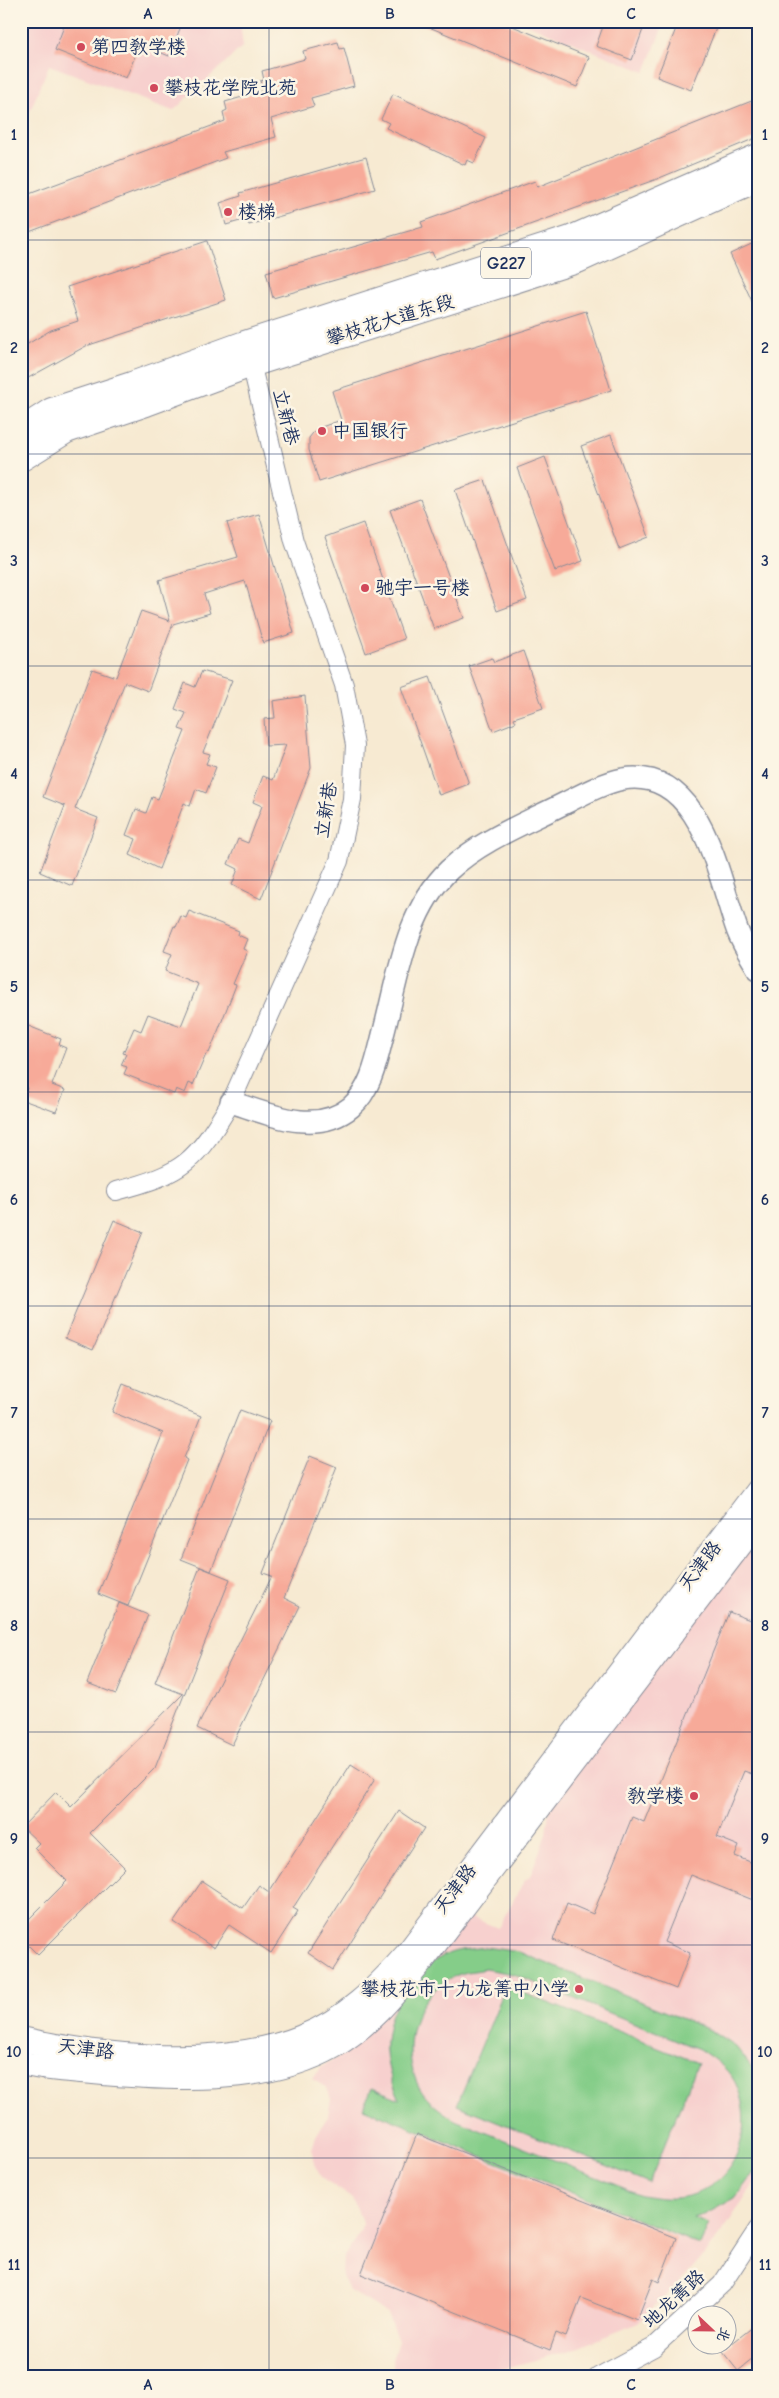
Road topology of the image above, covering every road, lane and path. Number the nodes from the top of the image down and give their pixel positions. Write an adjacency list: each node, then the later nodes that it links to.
1 (758, 158): 4 (highway, 攀枝花大道东段 / G227)
2 (758, 177): 3 (highway, 攀枝花大道东段 / G227)
3 (251, 363): 5 (highway, 攀枝花大道东段 / G227); 7 (street, 立新巷)
4 (21, 432)
5 (21, 457)
6 (758, 969): 7 (street)
7 (231, 1102): 8 (street, 立新巷)
8 (116, 1191)
9 (758, 1490): 11 (main road, 天津路)
10 (758, 1521): 12 (main road)
11 (21, 2039)
12 (21, 2063)
13 (758, 2229): 14 (street, 地龙箐路)
14 (598, 2377)

